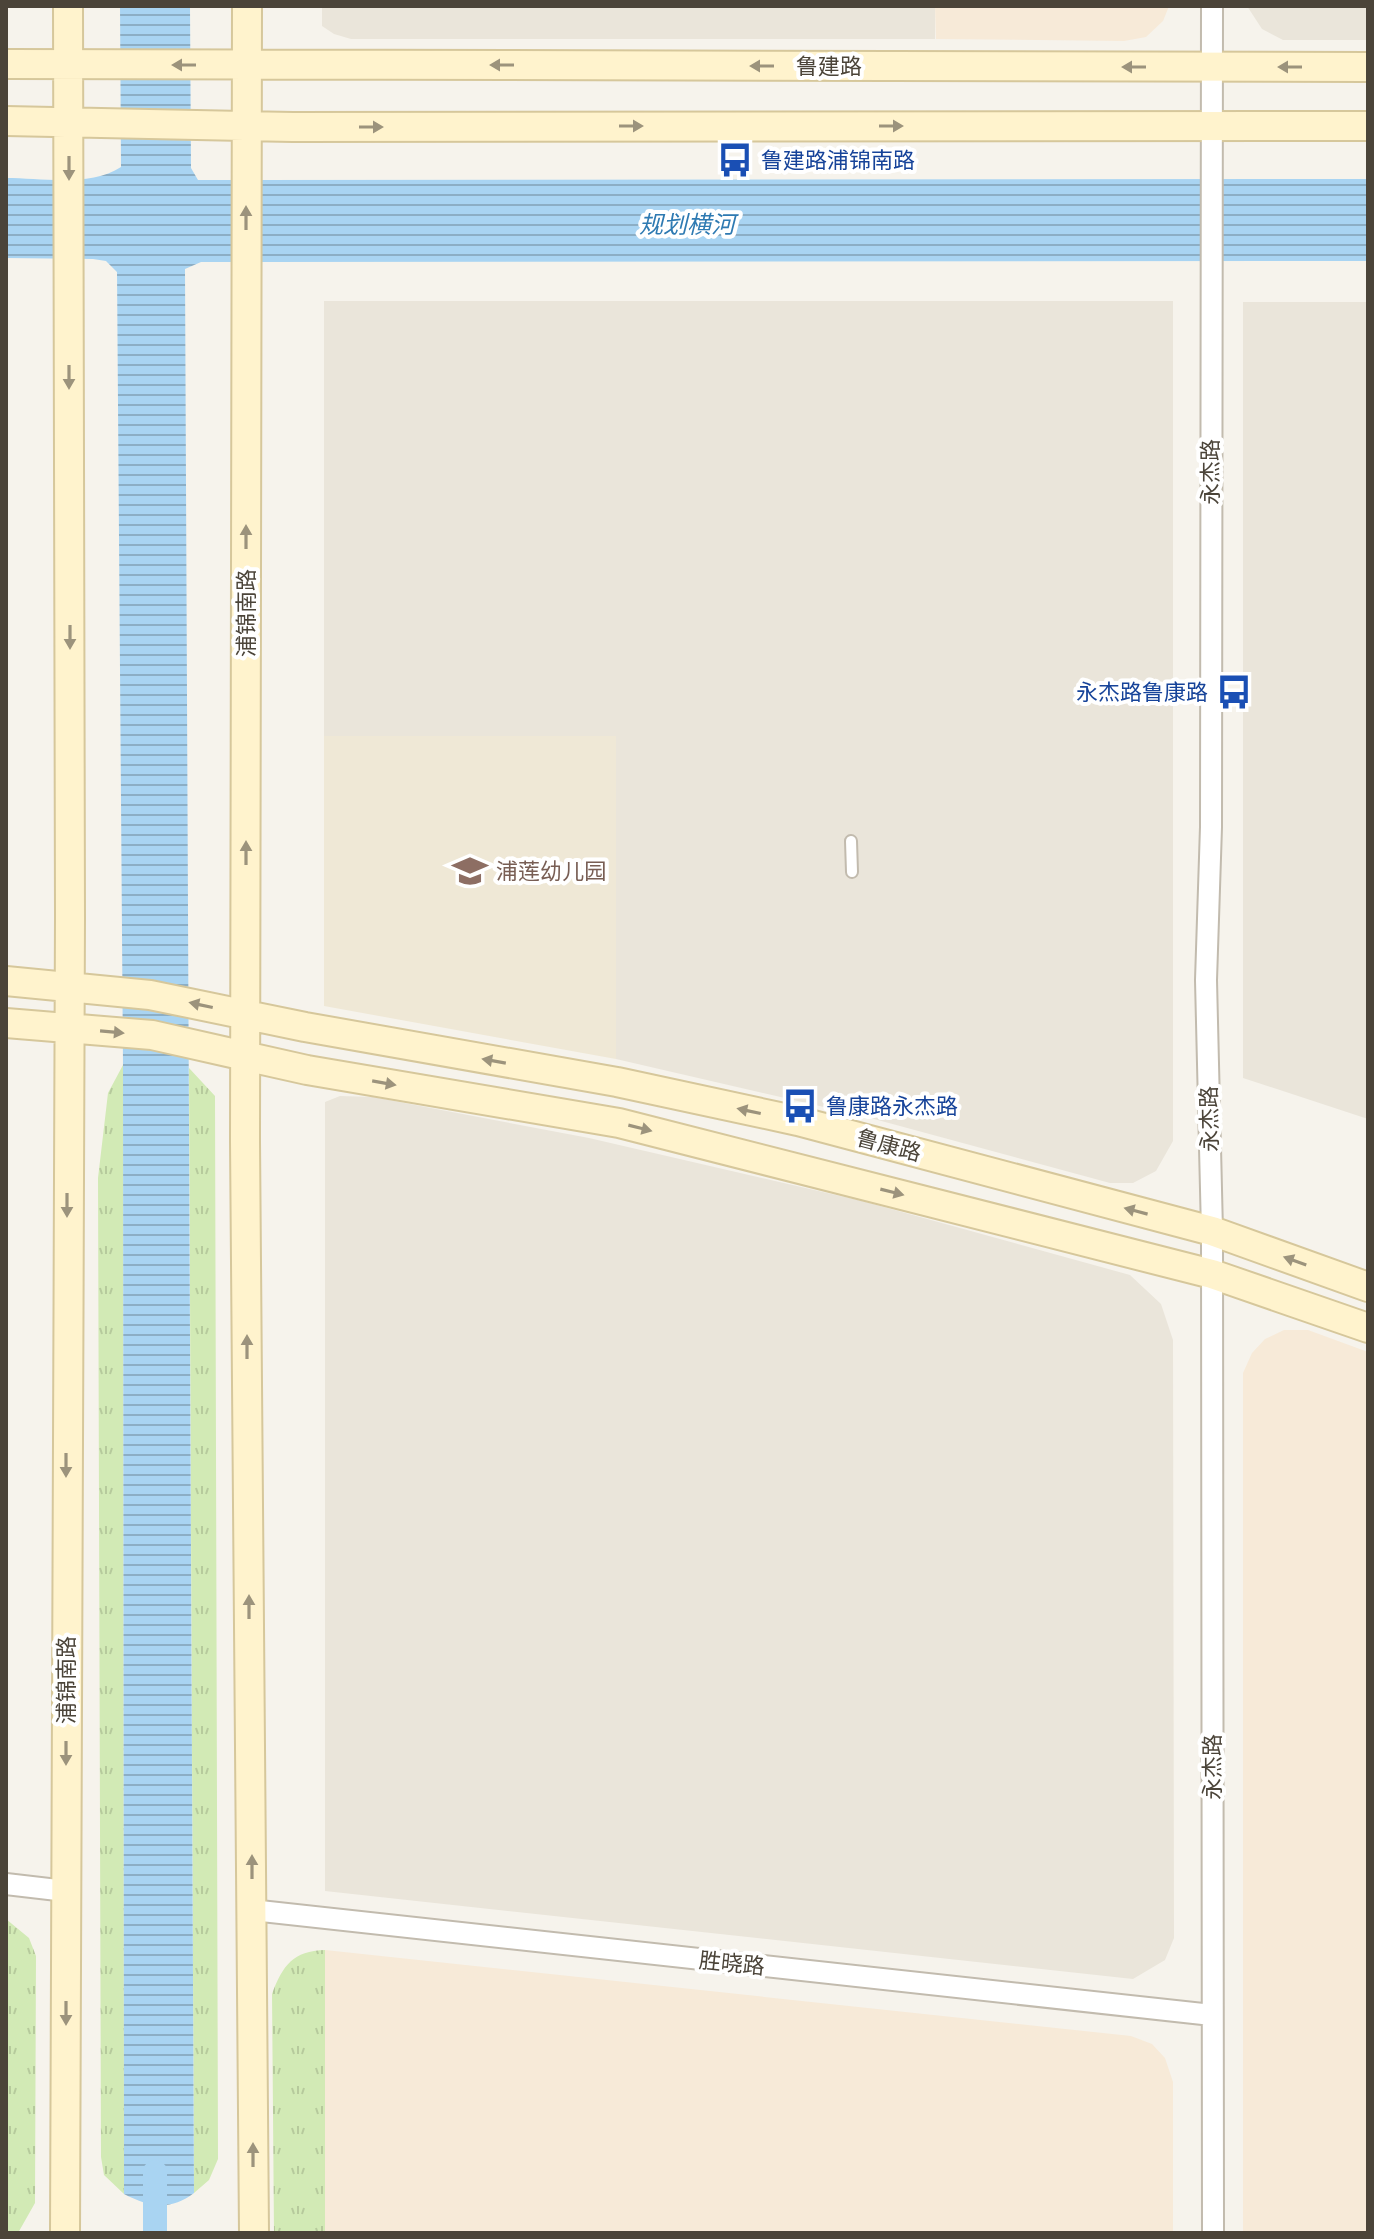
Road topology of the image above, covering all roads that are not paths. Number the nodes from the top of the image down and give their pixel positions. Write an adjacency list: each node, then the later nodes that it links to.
1 (68, 6): 5 (street)
2 (247, 6): 6 (street, 浦锦南路)
3 (1212, 6): 7 (street, 永杰路)
4 (7, 64): 5 (street, 鲁建路)
5 (69, 64): 6 (street, 鲁建路, one-way to 5); 10 (street)
6 (246, 65): 7 (street, 鲁建路, one-way to 6); 11 (street, 浦锦南路)
7 (1212, 67): 8 (street, 鲁建路, one-way to 7); 12 (street, 永杰路)
8 (1368, 67)
9 (9, 121): 10 (street)
10 (69, 122): 11 (street); 17 (street, 浦锦南路, one-way to 17)
11 (246, 126): 12 (street, one-way to 12); 18 (street, 浦锦南路, one-way to 11)
12 (1212, 126): 13 (street); 22 (street, 永杰路)
13 (1368, 126)
14 (851, 841): 15 (lane)
15 (852, 872)
16 (6, 981): 17 (street, 鲁康路)
17 (69, 987): 18 (street, 鲁康路, one-way to 17); 20 (street, 浦锦南路)
18 (246, 1015): 21 (street, 浦锦南路); 22 (street, 鲁康路, one-way to 18)
19 (6, 1023): 20 (street, 鲁康路)
20 (68, 1028): 21 (street, 鲁康路, one-way to 21); 27 (street, 浦锦南路, one-way to 27)
21 (246, 1056): 23 (street, 鲁康路, one-way to 23); 28 (street, 浦锦南路, one-way to 21)
22 (1212, 1231): 23 (street, 永杰路); 24 (street, 鲁康路, one-way to 22)
23 (1212, 1274): 25 (street, 鲁康路); 29 (street, 永杰路)
24 (1368, 1287)
25 (1368, 1328)
26 (6, 1884): 27 (street)
27 (66, 1891): 30 (street, 浦锦南路, one-way to 30)
28 (252, 1910): 29 (street, 胜晓路); 31 (street, one-way to 28)
29 (1212, 2015): 32 (street, 永杰路)
30 (65, 2233)
31 (254, 2233)
32 (1213, 2233)

